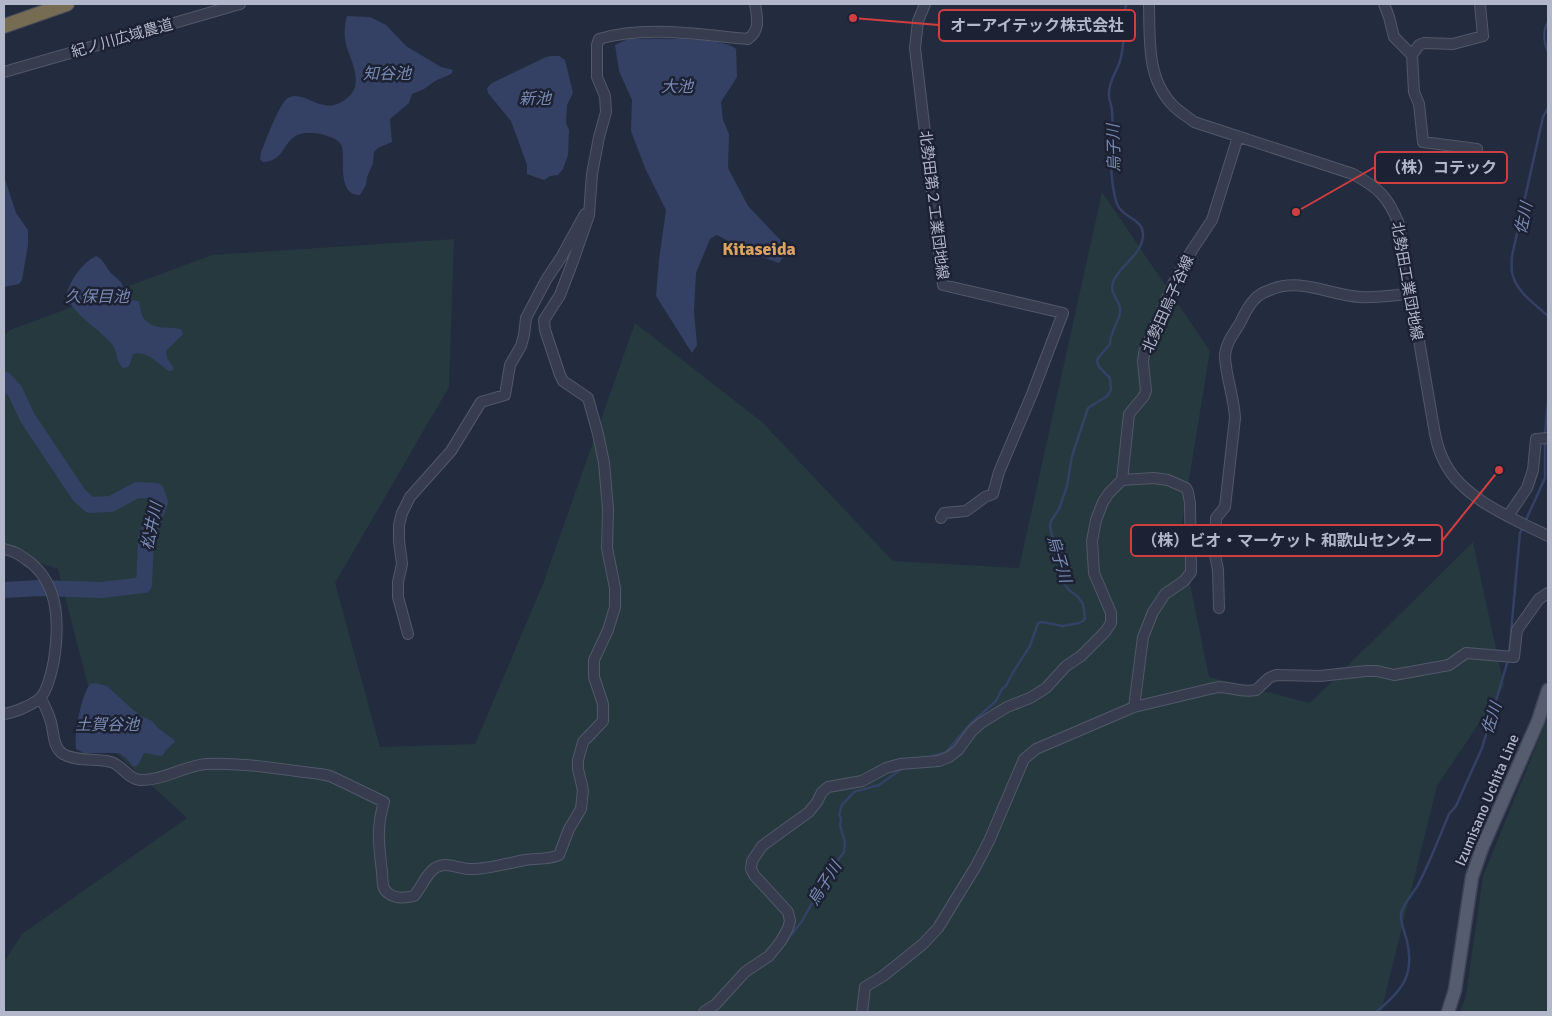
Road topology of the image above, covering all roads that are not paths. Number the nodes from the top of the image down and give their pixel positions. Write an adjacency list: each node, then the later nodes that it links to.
1 (68, 4): 8 (highway)
2 (240, 4): 10 (street, 紀ノ川広域農道)
3 (755, 4): 13 (street)
4 (925, 4): 17 (street, 北勢田第２工業団地線)
5 (1149, 4): 11 (street, 北勢田工業団地線)
6 (1384, 4): 9 (street)
7 (1480, 4): 9 (street)
8 (4, 26)
9 (1412, 55): 12 (street)
10 (4, 72)
11 (1238, 137): 14 (street, 北勢田工業団地線); 16 (street, 北勢田烏子谷線)
12 (1478, 149)
13 (591, 202): 23 (street); 25 (street)
14 (1410, 294): 18 (street, 北勢田工業団地線); 22 (street)
15 (1544, 438): 18 (street)
16 (1122, 480): 26 (street); 28 (street)
17 (941, 518)
18 (1512, 518): 19 (street, 北勢田工業団地線)
19 (1548, 536)
20 (4, 549): 25 (street)
21 (1548, 593): 26 (street)
22 (1219, 608)
23 (408, 634)
24 (1548, 690): 30 (main road, Izumisano Uchita Line)
25 (40, 698): 27 (street)
26 (1134, 707): 29 (street)
27 (4, 714)
28 (704, 1012)
29 (862, 1012)
30 (1448, 1012)

